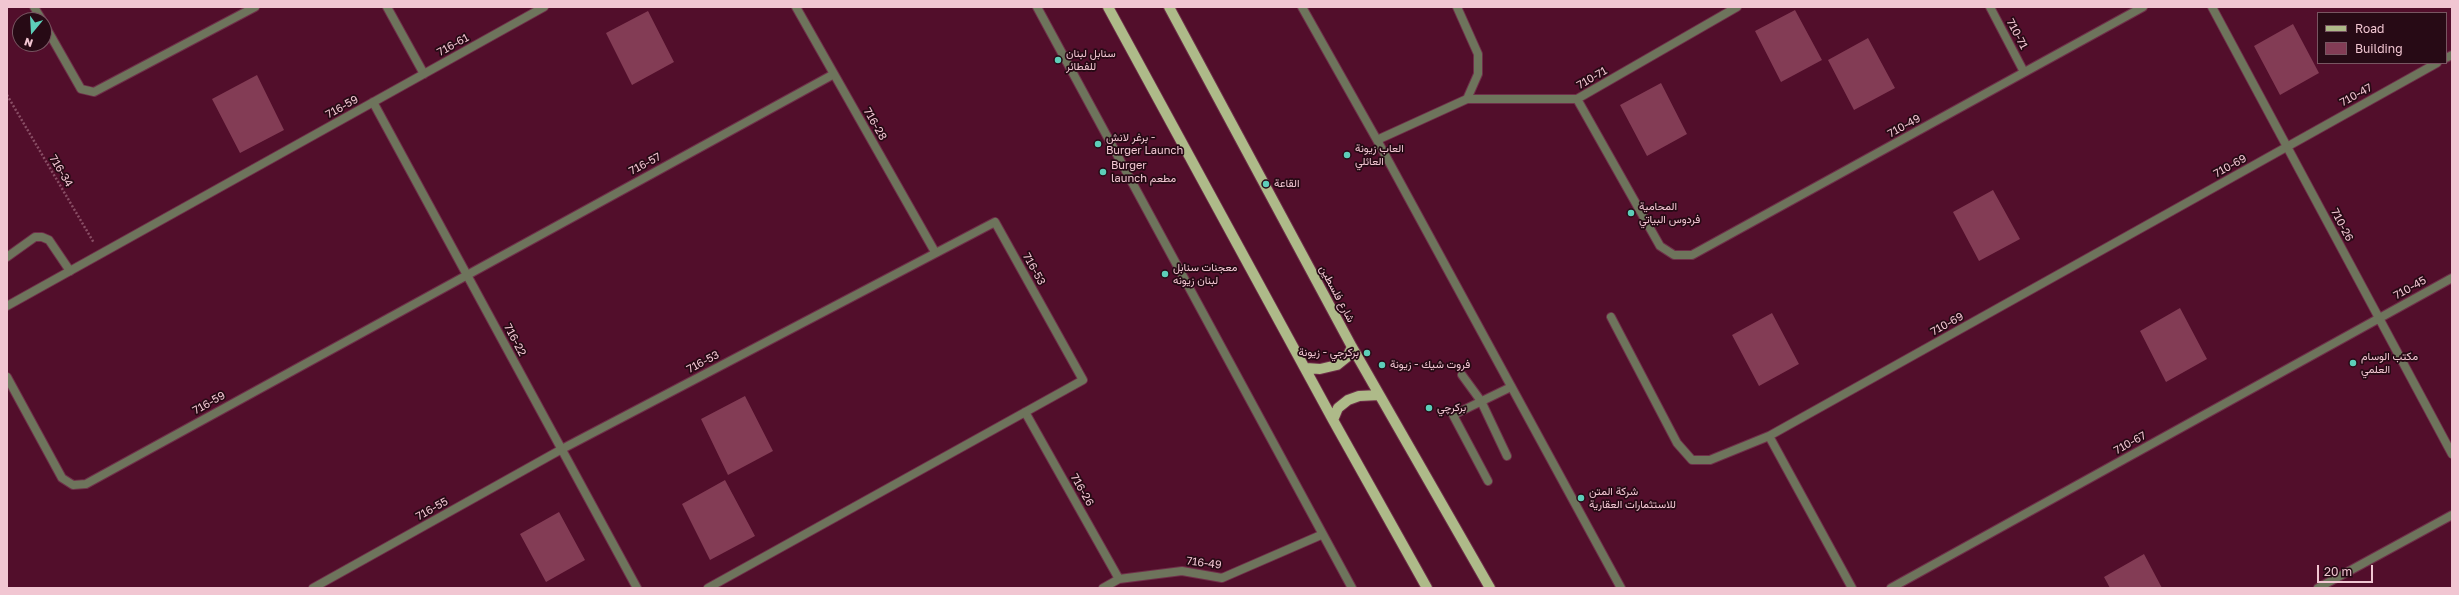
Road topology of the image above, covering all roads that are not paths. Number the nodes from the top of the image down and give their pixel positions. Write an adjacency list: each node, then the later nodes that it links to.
1 (255, 7): 14 (street)
2 (387, 7): 17 (street)
3 (544, 7): 17 (street, 716-61)
4 (796, 7): 18 (street, 716-28)
5 (1037, 7): 48 (street)
6 (1108, 7): 34 (main road)
7 (1169, 7): 33 (main road, شارع فلسطين)
8 (1302, 7): 22 (street)
9 (1457, 7): 19 (street)
10 (1737, 7): 20 (street, 710-71)
11 (1990, 7): 16 (street, 710-71)
12 (2143, 7): 16 (street, 710-49)
13 (2212, 7): 23 (street, 710-26)
14 (52, 38)
15 (2435, 64): 23 (street, 710-47)
16 (2024, 72): 25 (street, 710-49)
17 (424, 74): 21 (street, 716-61)
18 (834, 74): 24 (street, 716-28); 28 (street, 716-57)
19 (1467, 99): 20 (street); 22 (street)
20 (1577, 99): 25 (street, 710-71)
21 (373, 102): 27 (street, 716-59); 28 (street, 716-22)
22 (1377, 140): 37 (street)
23 (2287, 147): 32 (street, 710-26); 42 (street, 710-69)
24 (935, 252): 40 (street, 716-53); 43 (street, 716-53)
25 (1674, 255)
26 (7, 257): 27 (street)
27 (70, 271): 30 (street, 716-59)
28 (467, 274): 36 (street, 716-59); 43 (street, 716-22)
29 (2452, 278): 32 (street, 710-45)
30 (7, 306)
31 (1611, 317): 42 (street, 710-69)
32 (2379, 318): 44 (street, 710-26); 59 (street, 710-67)
33 (1352, 347): 34 (main road); 38 (main road, شارع فلسطين)
34 (1306, 368): 41 (main road)
35 (1462, 375): 39 (street)
36 (7, 377)
37 (1511, 387): 39 (street); 57 (street)
38 (1379, 395): 41 (main road); 56 (main road, شارع فلسطين)
39 (1481, 402): 45 (street); 46 (street)
40 (1025, 412): 49 (street, 716-26); 52 (street, 716-53)
41 (1333, 420): 55 (main road)
42 (1769, 436): 58 (street)
43 (562, 450): 50 (street, 716-55); 51 (street, 716-22)
44 (2452, 454)
45 (1507, 456)
46 (1488, 481)
47 (2452, 515): 60 (street)
48 (1321, 535): 49 (street, 716-49); 54 (street)
49 (1119, 579): 53 (street, 716-49)
50 (313, 588)
51 (638, 588)
52 (708, 588)
53 (1103, 588)
54 (1352, 588)
55 (1427, 588)
56 (1490, 588)
57 (1620, 588)
58 (1852, 588)
59 (1891, 588)
60 (2318, 588)

